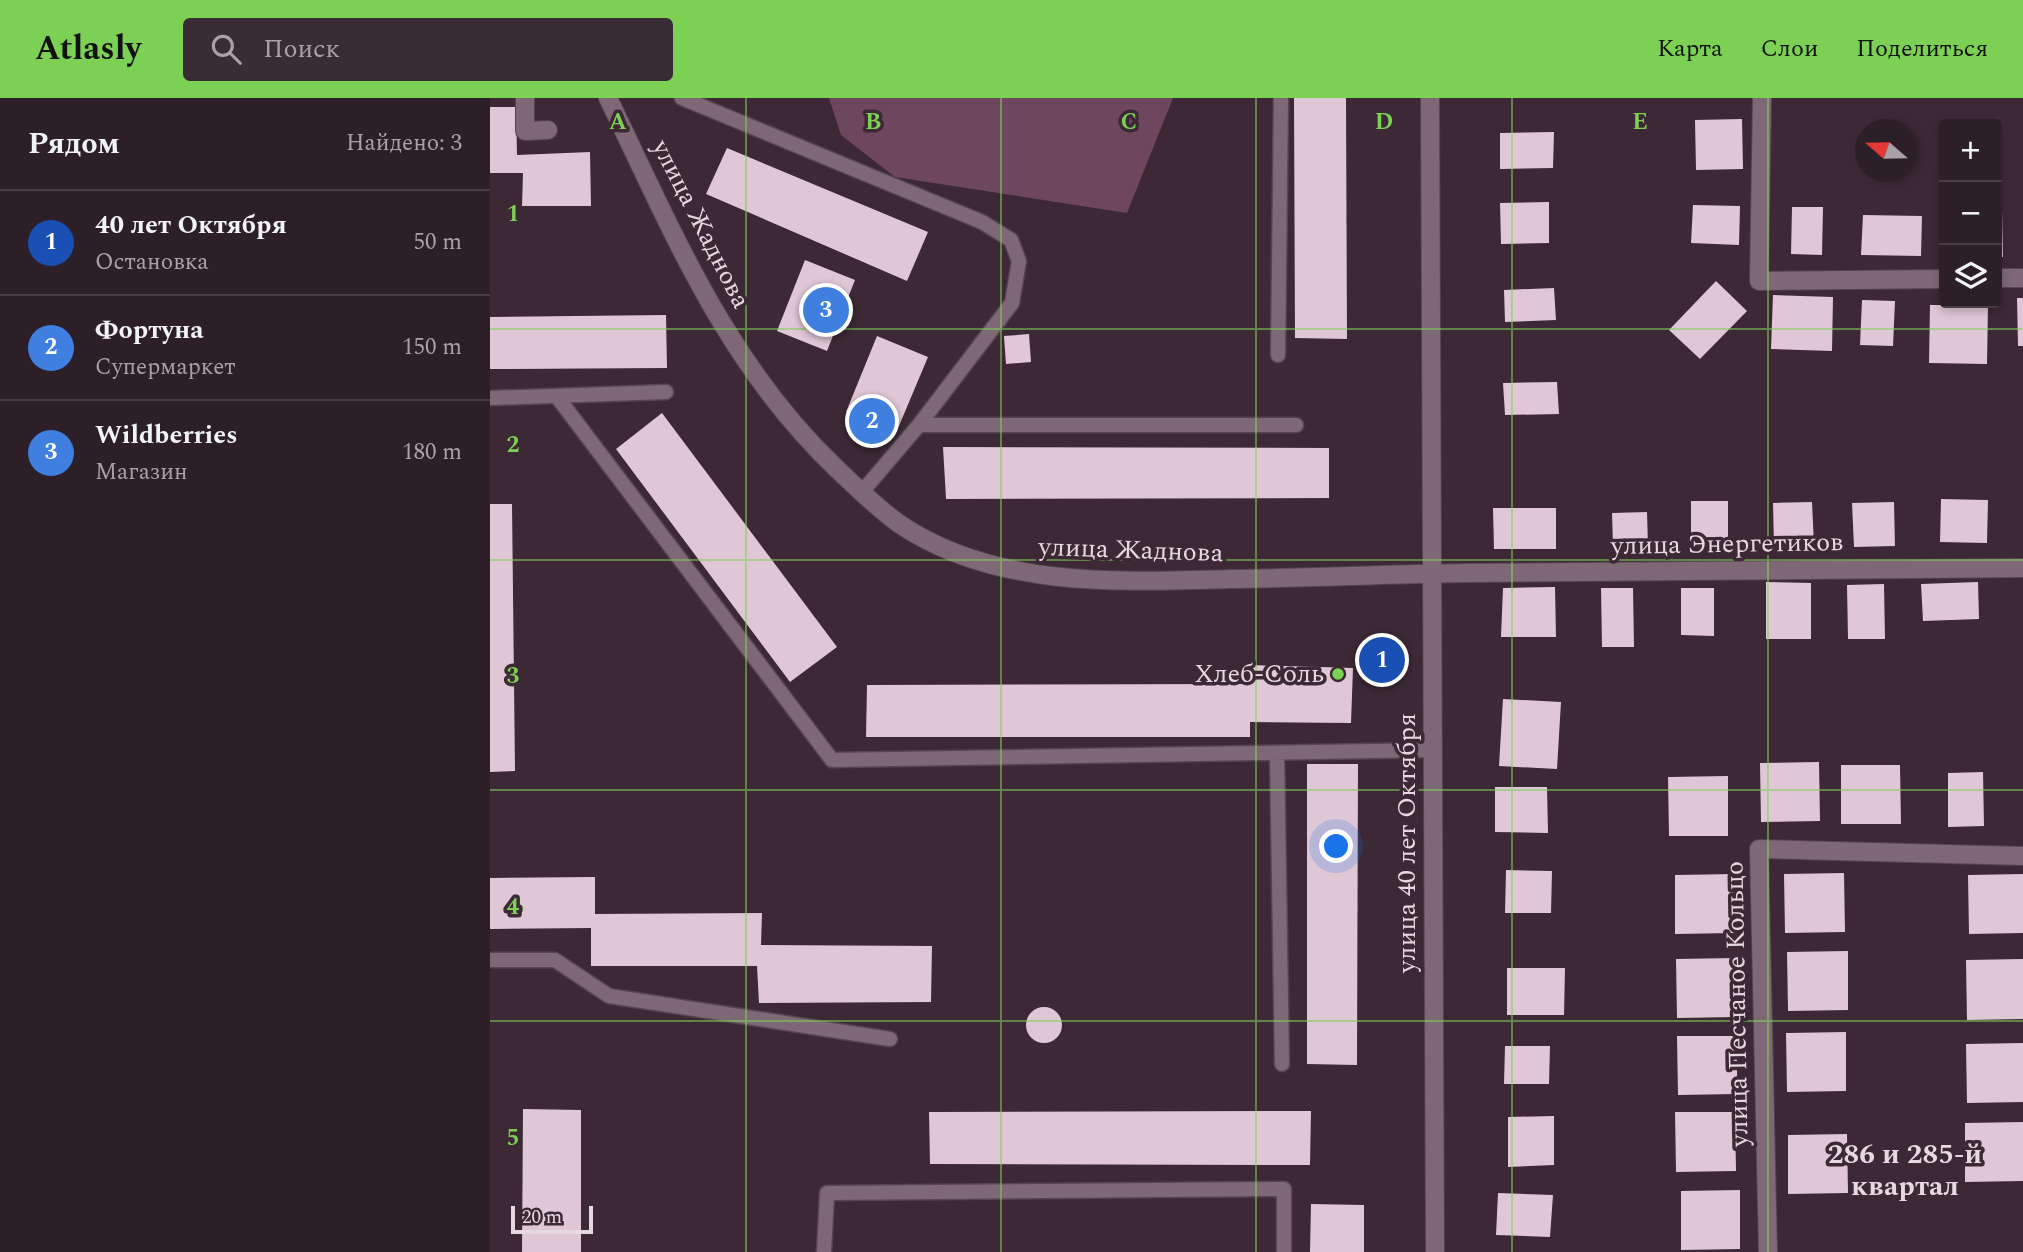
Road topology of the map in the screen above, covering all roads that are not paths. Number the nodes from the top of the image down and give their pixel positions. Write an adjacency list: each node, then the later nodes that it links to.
1 (525, 98): 7 (street)
2 (608, 98): 17 (street, улица Жаднова)
3 (682, 98): 15 (lane)
4 (1281, 98): 11 (lane)
5 (1430, 98): 19 (street, улица 40 лет Октября)
6 (1762, 98): 10 (street)
7 (548, 130)
8 (2002, 278): 9 (street)
9 (2023, 278)
10 (1939, 279)
11 (1278, 355)
12 (666, 392): 14 (lane)
13 (490, 398): 14 (lane)
14 (558, 398): 21 (lane)
15 (919, 425): 16 (lane); 17 (lane)
16 (1296, 425)
17 (861, 493): 19 (street, улица Жаднова)
18 (2023, 568): 19 (street, улица Энергетиков)
19 (1433, 574): 20 (street, улица 40 лет Октября)
20 (1432, 750): 21 (lane); 28 (street, улица 40 лет Октября)
21 (1277, 753): 25 (lane)
22 (2023, 856): 29 (street, улица Песчаное Кольцо)
23 (490, 960): 24 (lane)
24 (890, 1039)
25 (1282, 1064)
26 (824, 1252): 27 (lane)
27 (1284, 1252)
28 (1436, 1252)
29 (1768, 1252)

